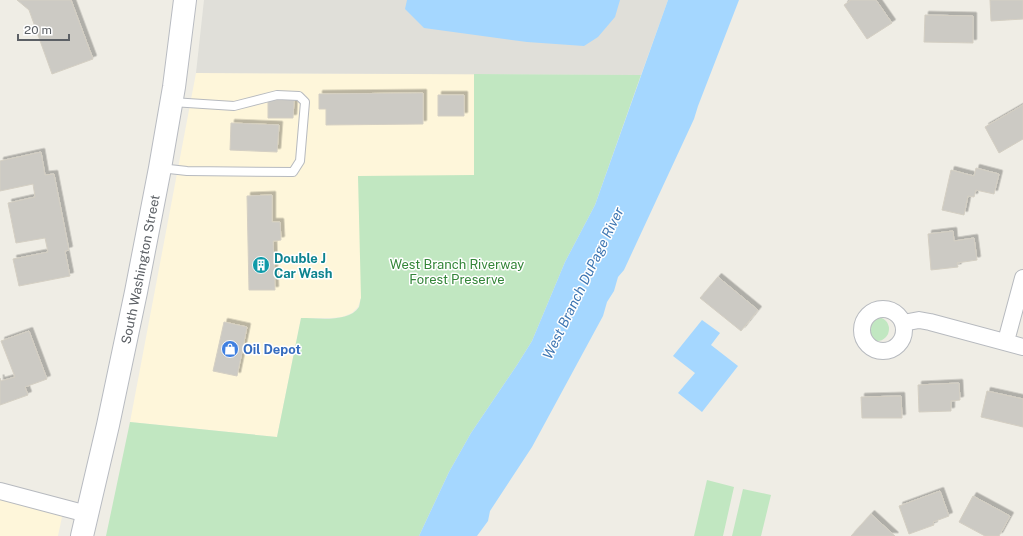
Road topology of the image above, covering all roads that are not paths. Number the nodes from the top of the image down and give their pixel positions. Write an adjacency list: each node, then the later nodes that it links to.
1 (185, 0): 2 (main road, South Washington Street)
2 (171, 102): 3 (main road, South Washington Street); 3 (lane)
3 (160, 168): 9 (main road, South Washington Street)
4 (1023, 278): 6 (street)
5 (902, 323): 6 (street)
6 (1006, 341): 7 (street)
7 (1023, 347)
8 (0, 492): 9 (street)
9 (87, 514): 10 (main road, South Washington Street)
10 (82, 536)

